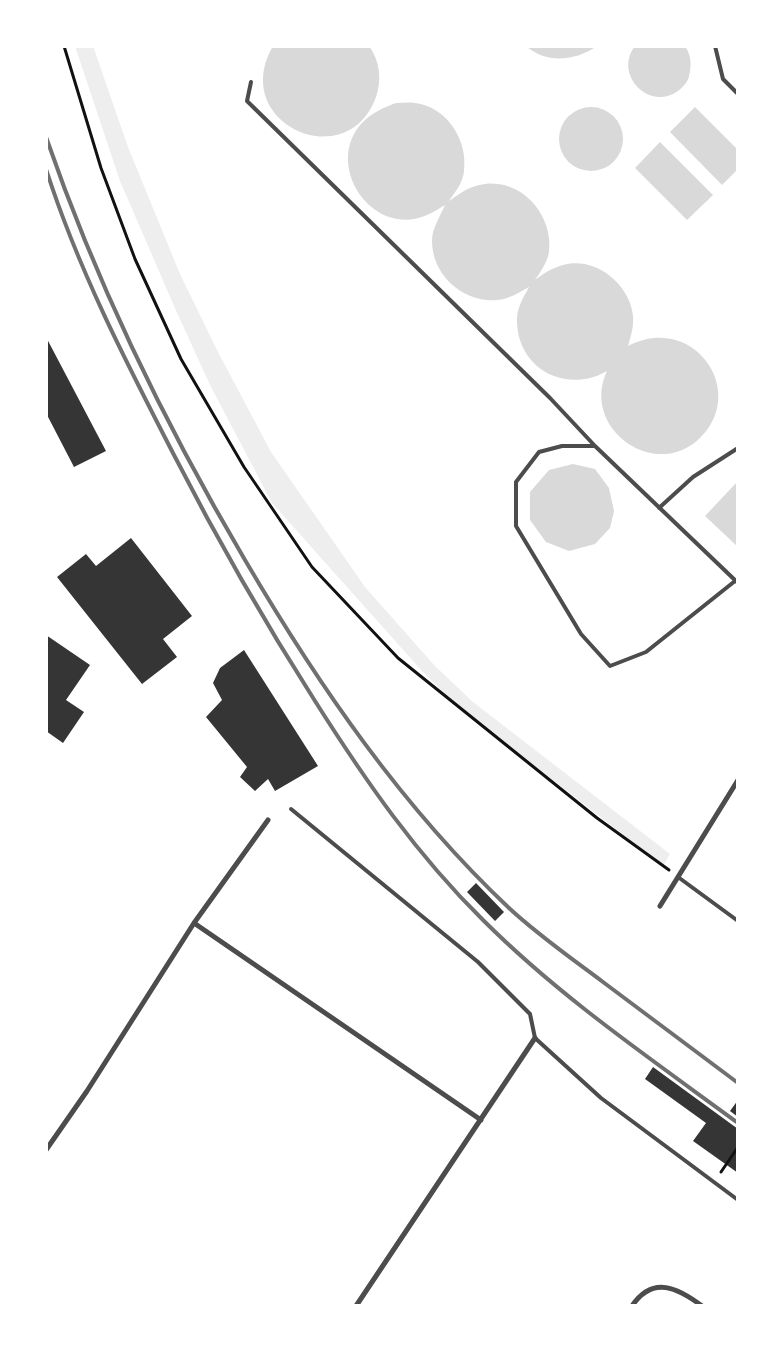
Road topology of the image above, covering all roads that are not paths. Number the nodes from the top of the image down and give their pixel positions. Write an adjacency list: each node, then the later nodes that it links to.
1 (715, 46): 3 (lane)
2 (251, 82): 4 (lane)
3 (738, 94)
4 (595, 446): 6 (lane); 7 (lane)
5 (738, 448): 6 (lane)
6 (659, 508): 7 (lane)
7 (736, 582)
8 (738, 780): 11 (street)
9 (291, 809): 15 (lane)
10 (268, 820): 14 (street)
11 (678, 877): 12 (street); 13 (lane)
12 (660, 906)
13 (738, 921)
14 (194, 923): 16 (street); 17 (street)
15 (535, 1038): 16 (street); 18 (lane)
16 (481, 1120): 19 (street)
17 (46, 1150)
18 (738, 1200)
19 (356, 1306)
20 (632, 1306): 21 (street)
21 (702, 1306)

